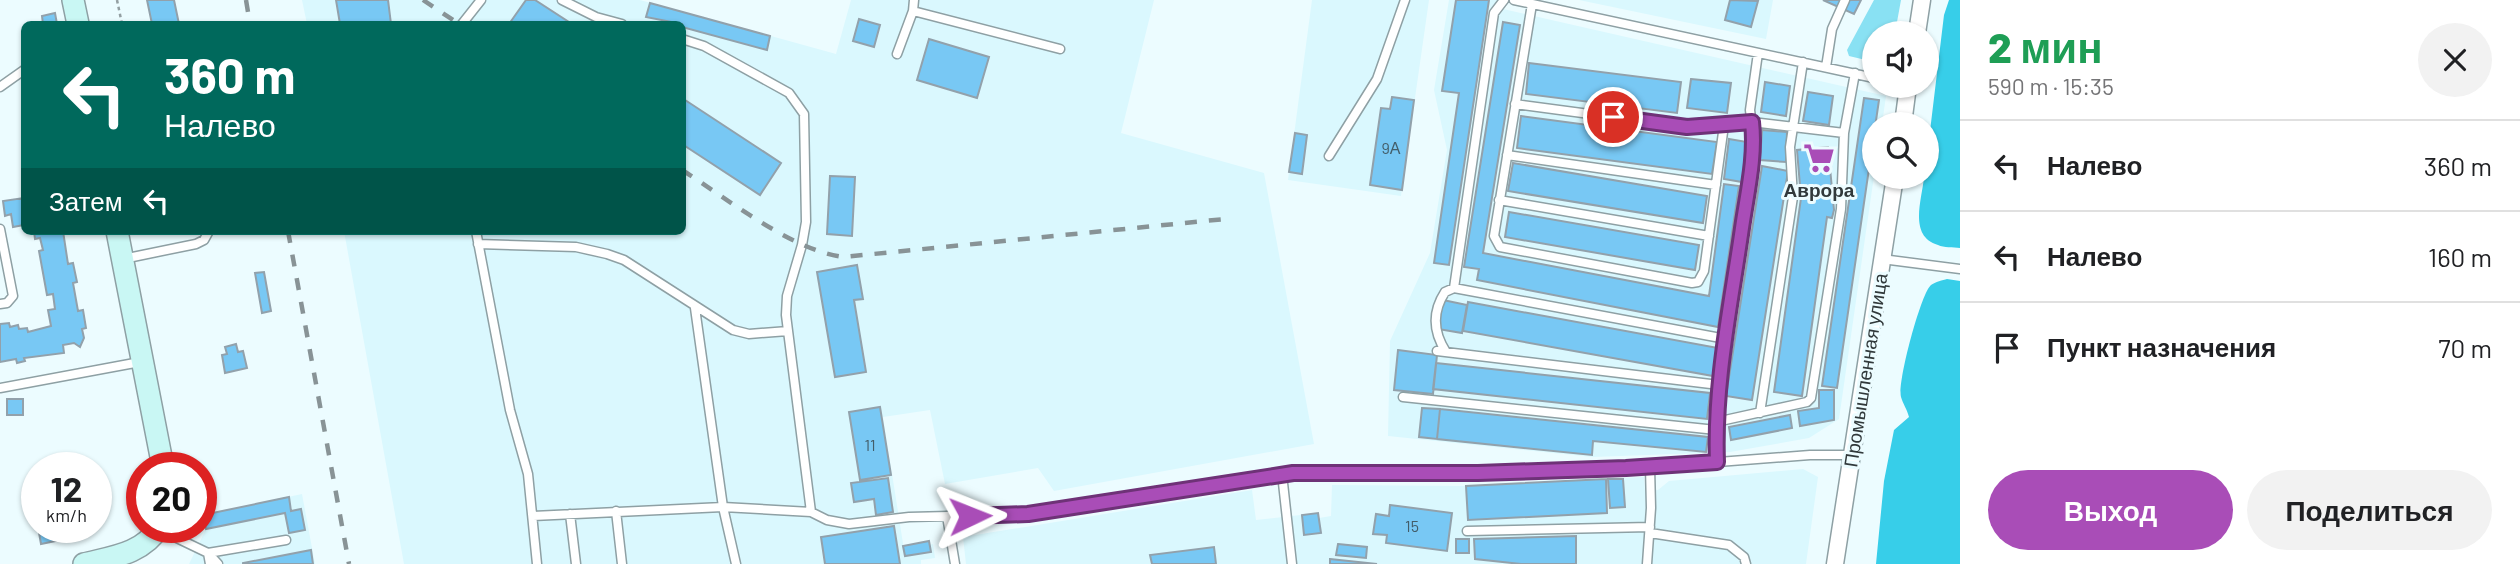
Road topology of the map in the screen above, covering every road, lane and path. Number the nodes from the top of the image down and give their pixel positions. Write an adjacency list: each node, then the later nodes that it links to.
1 (74, 0): 13 (main road)
2 (117, 0): 14 (path)
3 (481, 0): 15 (lane)
4 (562, 0): 16 (lane)
5 (914, 0): 12 (lane)
6 (1405, 0): 34 (lane)
7 (1504, 0): 47 (lane)
8 (1514, 0): 11 (lane)
9 (1844, 0): 23 (lane)
10 (1922, 0): 17 (street)
11 (1532, 4): 20 (lane); 28 (lane)
12 (913, 11): 19 (lane); 21 (lane)
13 (78, 21)
14 (121, 21)
15 (464, 21)
16 (611, 21)
17 (1919, 21)
18 (686, 40): 50 (lane)
19 (1059, 49)
20 (1759, 53): 22 (lane); 29 (lane)
21 (897, 54)
22 (1803, 62): 23 (lane); 31 (lane)
23 (1826, 67): 25 (lane)
24 (21, 72): 27 (lane)
25 (1855, 73): 26 (lane); 32 (lane)
26 (1862, 75)
27 (0, 87)
28 (1515, 104): 30 (lane); 33 (lane)
29 (1752, 122): 30 (lane); 31 (lane); 51 (lane)
30 (1724, 125): 35 (lane)
31 (1792, 127): 32 (lane); 56 (lane)
32 (1844, 133): 56 (lane)
33 (1507, 155): 35 (lane); 37 (lane)
34 (1329, 156)
35 (1716, 185): 42 (lane)
36 (1893, 189): 45 (street, Промышленная улица)
37 (1499, 200): 42 (lane); 42 (lane)
38 (0, 229): 48 (lane)
39 (118, 235): 44 (main road)
40 (207, 235): 44 (lane)
41 (477, 235): 43 (lane)
42 (1709, 236)
43 (478, 244): 49 (lane); 67 (lane)
44 (123, 259): 52 (main road)
45 (1882, 259): 46 (lane); 59 (street, Промышленная улица)
46 (1960, 269)
47 (1454, 288): 51 (lane); 53 (lane)
48 (0, 304)
49 (695, 308): 50 (lane); 63 (lane)
50 (788, 331): 65 (lane)
51 (1726, 339): 53 (lane)
52 (143, 362): 54 (lane); 58 (main road)
53 (1719, 385): 57 (lane)
54 (0, 388)
55 (1403, 397): 57 (lane)
56 (1760, 413): 57 (lane)
57 (1716, 426): 60 (lane)
58 (160, 452)
59 (1851, 455): 60 (lane); 86 (street, Промышленная улица)
60 (1717, 462): 61 (lane)
61 (1650, 467): 62 (lane); 69 (lane)
62 (1282, 474): 68 (lane); 83 (lane)
63 (723, 507): 64 (lane); 65 (lane); 81 (lane)
64 (616, 511): 66 (lane); 80 (lane)
65 (811, 512): 68 (lane)
66 (570, 514): 67 (lane); 79 (lane)
67 (533, 516): 78 (lane)
68 (947, 516): 82 (lane)
69 (1650, 530): 70 (lane); 84 (lane); 85 (lane)
70 (1467, 531)
71 (286, 540): 74 (lane)
72 (145, 543): 75 (main road)
73 (188, 543): 74 (lane)
74 (208, 553): 76 (lane); 77 (lane)
75 (84, 564)
76 (210, 564)
77 (218, 564)
78 (537, 564)
79 (576, 564)
80 (622, 564)
81 (736, 564)
82 (955, 564)
83 (1292, 564)
84 (1647, 564)
85 (1745, 564)
86 (1835, 564)

